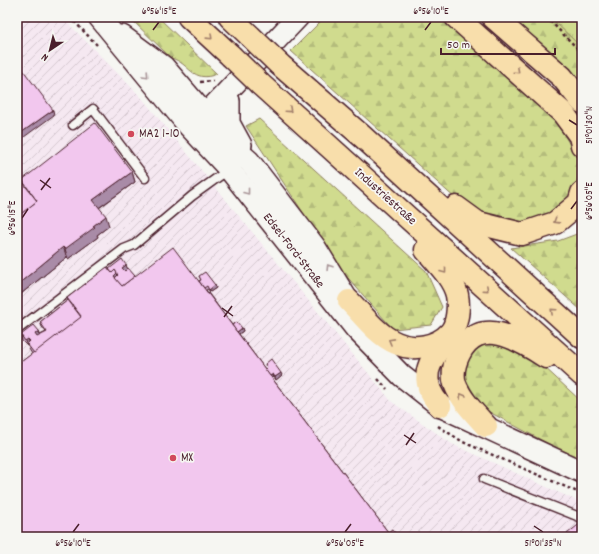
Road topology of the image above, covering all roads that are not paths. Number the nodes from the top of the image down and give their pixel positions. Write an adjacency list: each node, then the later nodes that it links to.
1 (189, 17): 20 (highway, Industriestraße, one-way to 20, bridge)
2 (230, 17): 13 (highway, bridge)
3 (298, 17): 7 (street)
4 (456, 17): 14 (highway, one-way to 14)
5 (493, 17): 10 (highway)
6 (102, 20): 8 (street, Edsel-Ford-Straße)
7 (239, 80): 8 (street); 9 (street); 11 (street)
8 (178, 85): 11 (street, Edsel-Ford-Straße); 15 (street, Edsel-Ford-Straße)
9 (229, 101): 11 (street); 16 (street, Edsel-Ford-Straße)
10 (582, 102)
11 (206, 114): 15 (street, Edsel-Ford-Straße); 16 (street, Edsel-Ford-Straße)
12 (73, 125): 18 (lane)
13 (363, 137): 19 (highway, one-way to 13); 24 (highway, one-way to 13)
14 (582, 146)
15 (213, 151): 17 (street, Edsel-Ford-Straße)
16 (249, 161): 21 (street, Edsel-Ford-Straße, one-way to 16)
17 (229, 169): 22 (lane); 25 (street, Edsel-Ford-Straße, one-way to 25)
18 (144, 178)
19 (582, 193)
20 (385, 197): 23 (highway, one-way to 23); 26 (highway, Industriestraße, one-way to 26)
21 (349, 301): 23 (highway, one-way to 21); 25 (street, Edsel-Ford-Straße)
22 (17, 330)
23 (450, 333): 28 (highway)
24 (582, 338)
25 (375, 349): 28 (street, Edsel-Ford-Straße)
26 (582, 375)
27 (582, 380): 29 (highway, one-way to 27)
28 (440, 406): 29 (street, Edsel-Ford-Straße)
29 (486, 426): 30 (street, Edsel-Ford-Straße)
30 (582, 472)
31 (484, 479): 32 (lane)
32 (582, 518)

